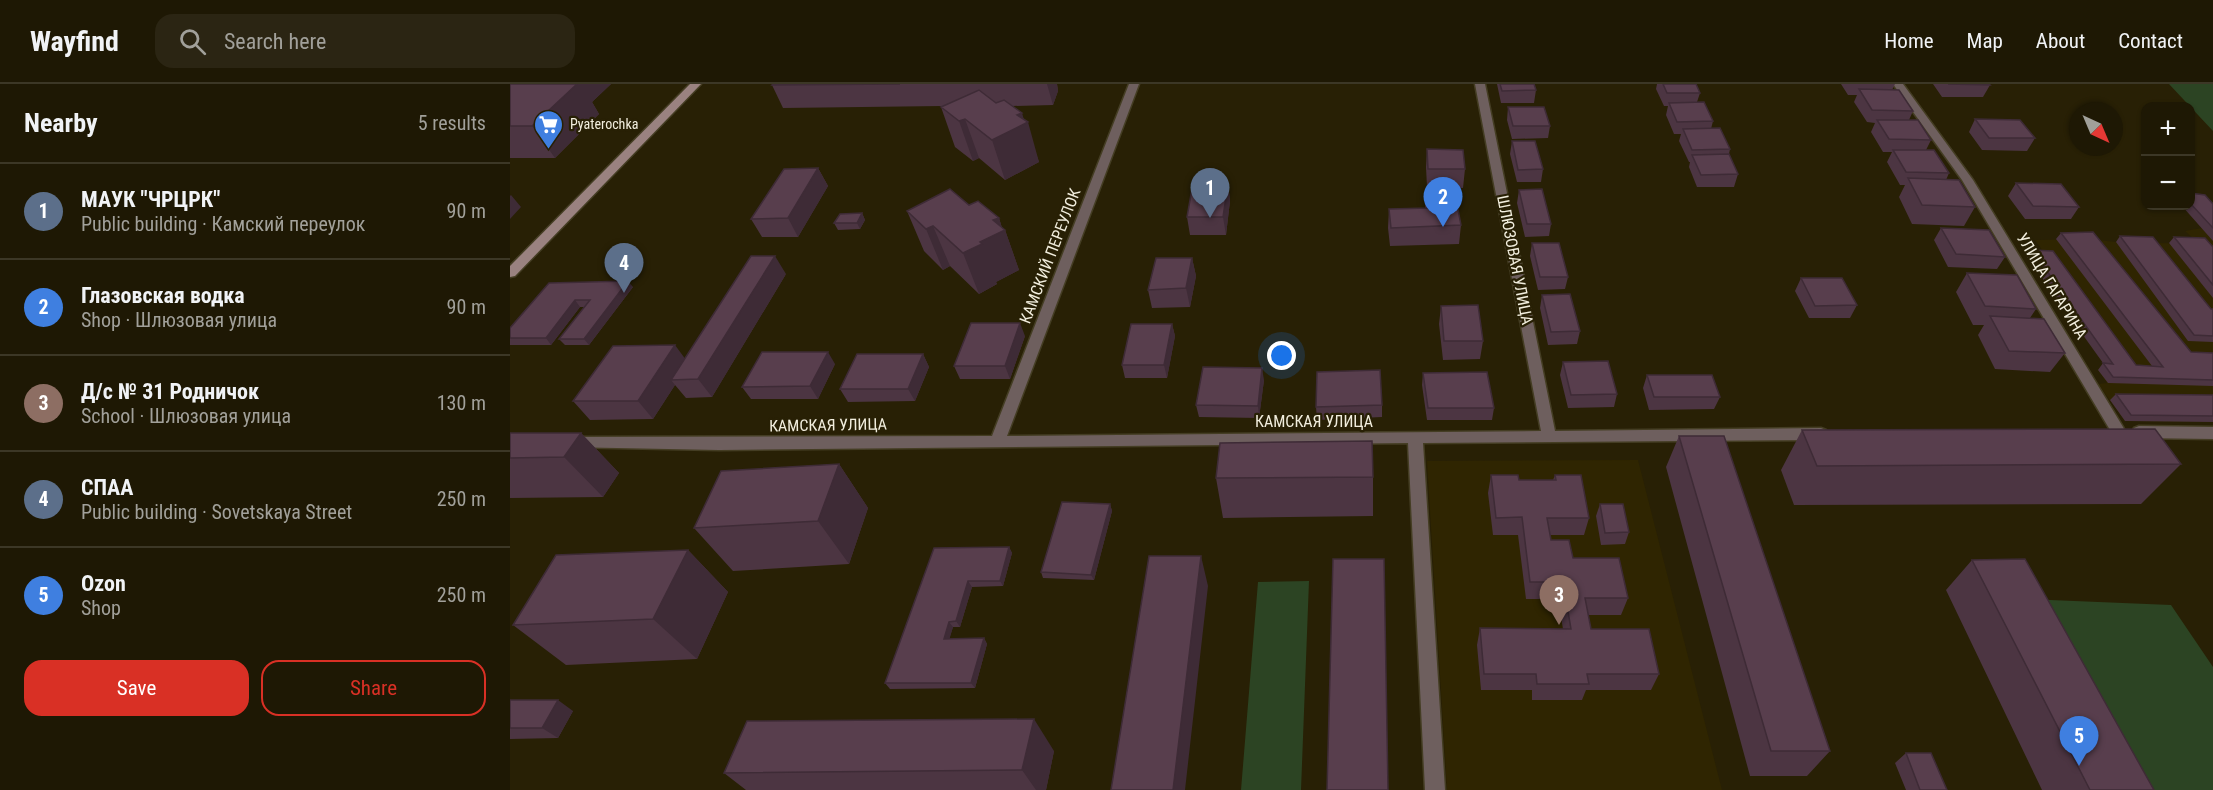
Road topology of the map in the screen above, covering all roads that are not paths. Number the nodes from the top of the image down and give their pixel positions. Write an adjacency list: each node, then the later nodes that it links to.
1 (696, 84): 5 (main road)
2 (1134, 84): 12 (street, КАМСКИЙ ПЕРЕУЛОК)
3 (1480, 84): 10 (street, ШЛЮЗОВАЯ УЛИЦА)
4 (1898, 84): 6 (street, УЛИЦА ГАГАРИНА)
5 (510, 273)
6 (2118, 431): 7 (street); 8 (street)
7 (2095, 432)
8 (2213, 433)
9 (1840, 434): 10 (street, КАМСКАЯ УЛИЦА)
10 (1549, 436): 11 (street, КАМСКАЯ УЛИЦА)
11 (1415, 438): 12 (street, КАМСКАЯ УЛИЦА); 14 (street)
12 (998, 440): 13 (street, КАМСКАЯ УЛИЦА)
13 (554, 442)
14 (1435, 790)

